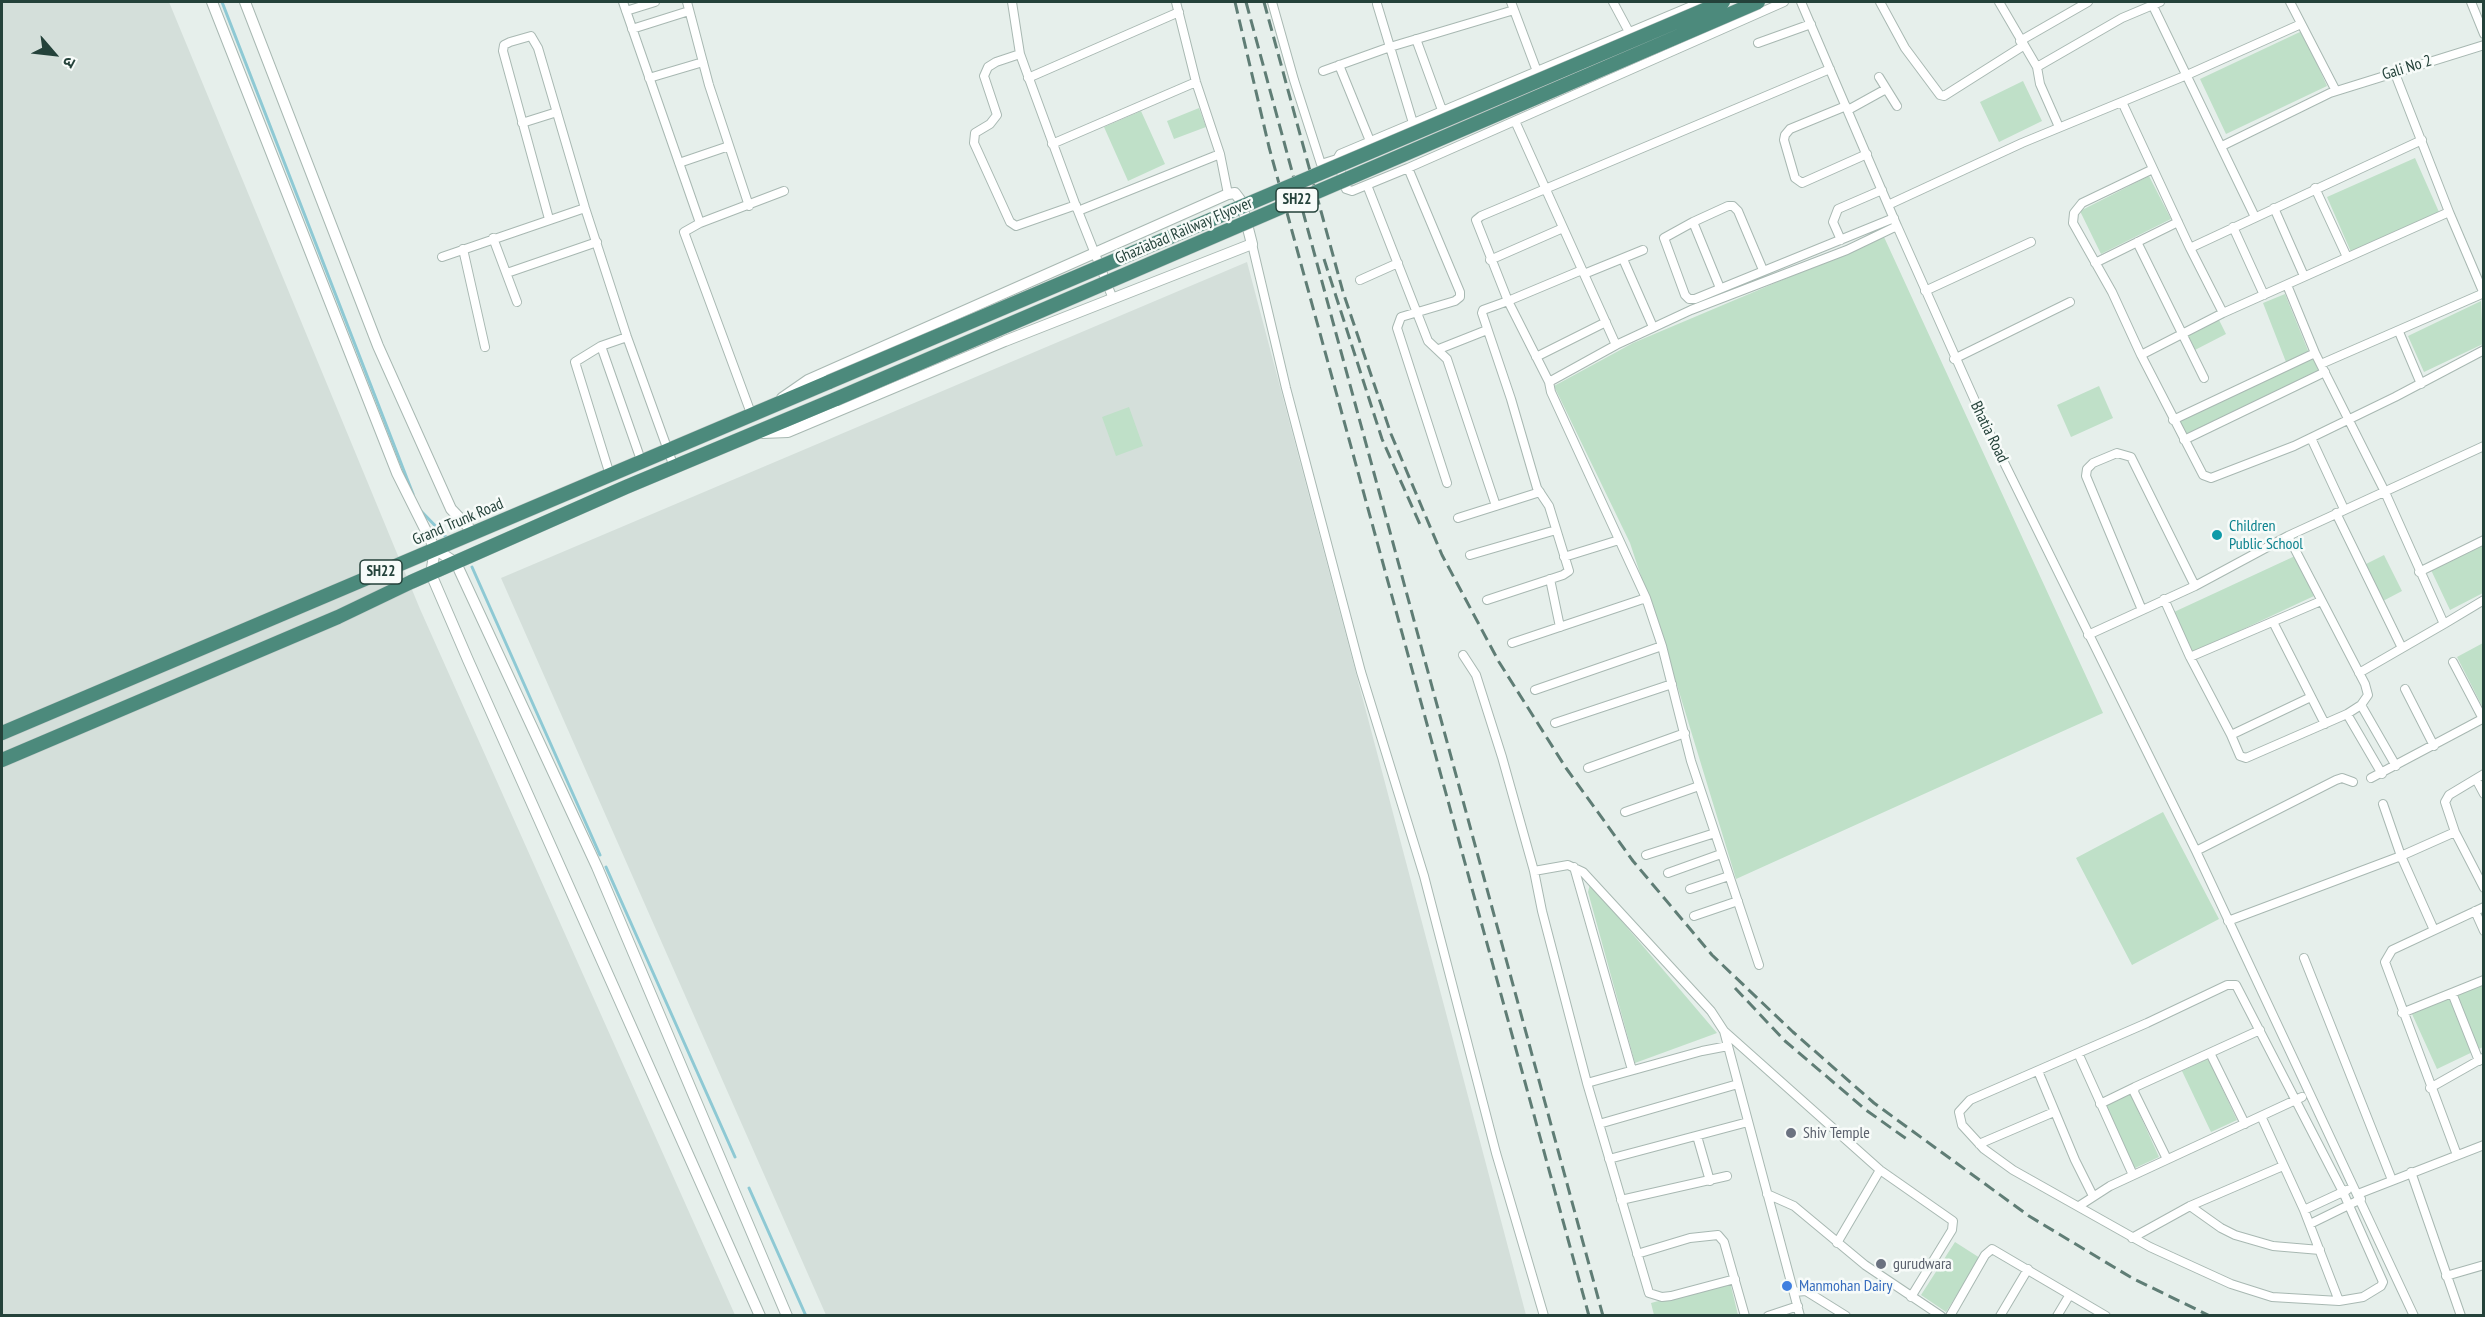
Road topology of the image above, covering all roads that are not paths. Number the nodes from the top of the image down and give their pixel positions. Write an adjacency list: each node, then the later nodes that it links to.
1 (212, 2): 166 (street)
2 (245, 2): 162 (street)
3 (623, 2): 24 (street)
4 (655, 2): 24 (street)
5 (687, 2): 25 (street)
6 (1176, 2): 26 (street)
7 (1272, 2): 69 (street)
8 (1613, 2): 30 (street)
9 (1701, 2): 22 (street)
10 (1723, 2): 144 (highway, Ghaziabad Railway Flyover / SH22, bridge)
11 (1758, 2): 147 (highway, Ghaziabad Railway Flyover / SH22, bridge)
12 (1784, 2): 54 (street)
13 (1801, 2): 27 (street, Bhatia Road)
14 (1880, 2): 34 (street)
15 (1999, 2): 34 (street)
16 (2088, 2): 34 (street)
17 (2290, 2): 28 (street)
18 (2471, 2): 31 (street)
19 (1015, 3): 37 (street)
20 (2154, 3): 40 (street); 45 (street)
21 (1377, 4): 36 (street)
22 (1686, 4): 30 (street)
23 (1513, 6): 32 (street); 41 (street)
24 (626, 11): 29 (street)
25 (689, 11): 29 (street); 38 (street)
26 (1179, 12): 48 (street); 49 (street)
27 (1811, 24): 33 (street); 42 (street, Bhatia Road)
28 (2301, 24): 45 (street); 51 (street)
29 (632, 29): 47 (street)
30 (1628, 30): 41 (street)
31 (2484, 34)
32 (1416, 39): 36 (street); 56 (street)
33 (1758, 43)
34 (2022, 44): 40 (street)
35 (2484, 45): 44 (street, Gali No 2)
36 (1390, 47): 39 (street); 60 (street)
37 (1020, 54): 48 (street); 82 (street)
38 (703, 62): 47 (street); 65 (street)
39 (1339, 65): 43 (street); 63 (street)
40 (2037, 67): 61 (street)
41 (1536, 69): 54 (street); 56 (street)
42 (1830, 69): 55 (street, Bhatia Road); 75 (street)
43 (1323, 71)
44 (2394, 71): 51 (street, Gali No 2); 62 (street)
45 (2187, 75): 52 (street); 66 (street)
46 (1879, 77): 50 (street)
47 (649, 78): 70 (street)
48 (1028, 78): 64 (street)
49 (1196, 82): 64 (street); 67 (street)
50 (1886, 89): 53 (street); 55 (street)
51 (2333, 92): 66 (street, Gali No 2)
52 (2122, 102): 61 (street); 72 (street)
53 (1897, 106)
54 (1548, 107): 58 (street)
55 (1847, 108): 68 (street, Bhatia Road); 68 (street)
56 (1442, 110): 60 (street)
57 (557, 112): 59 (street); 59 (street); 81 (street)
58 (1515, 121): 71 (street); 75 (street)
59 (522, 123): 86 (street)
60 (1413, 123): 63 (street)
61 (2059, 127): 79 (street)
62 (2422, 140): 74 (street); 84 (street)
63 (1370, 141): 69 (street)
64 (1052, 144): 82 (street)
65 (729, 146): 70 (street); 80 (street)
66 (2222, 147): 85 (street)
67 (1220, 154): 78 (street); 82 (street)
68 (1867, 154): 76 (street, Bhatia Road)
69 (1337, 159): 73 (street)
70 (679, 163): 90 (street)
71 (1408, 168): 73 (street); 123 (street)
72 (2153, 169): 89 (street); 108 (street)
73 (1367, 185): 107 (street)
74 (2315, 188): 83 (street); 104 (street)
75 (1546, 189): 92 (street); 106 (street)
76 (1882, 190): 79 (street, Bhatia Road); 94 (street)
77 (784, 191): 80 (street)
78 (1228, 194): 98 (street); 102 (street)
79 (1888, 205): 88 (street, Bhatia Road)
80 (749, 206): 90 (street)
81 (585, 208): 86 (street); 95 (street)
82 (1077, 208): 102 (street)
83 (2274, 208): 85 (street); 112 (street)
84 (2449, 212): 104 (street); 117 (street)
85 (2255, 217): 91 (street)
86 (549, 219): 93 (street)
87 (1693, 222): 109 (street); 115 (street); 115 (street)
88 (1896, 222): 94 (street); 116 (street, Bhatia Road); 126 (street)
89 (2178, 222): 97 (street); 99 (street)
90 (700, 223): 144 (street)
91 (2233, 227): 99 (street); 118 (street)
92 (1563, 228): 106 (street); 110 (street)
93 (493, 238): 100 (street); 111 (street)
94 (1841, 240): 109 (street)
95 (597, 242): 111 (street); 130 (street)
96 (2031, 242): 116 (street)
97 (2138, 242): 108 (street); 129 (street)
98 (1252, 244): 119 (street); 301 (street)
99 (2190, 248): 124 (street)
100 (464, 249): 103 (street); 133 (street)
101 (1643, 250): 105 (street)
102 (1095, 255): 119 (street); 144 (street)
103 (442, 257)
104 (2347, 257): 112 (street)
105 (1623, 259): 110 (street); 126 (street)
106 (1490, 260): 120 (street)
107 (1398, 263): 113 (street); 123 (street)
108 (2095, 263): 137 (street)
109 (1763, 270): 115 (street)
110 (1583, 272): 120 (street); 125 (street)
111 (507, 273): 121 (street)
112 (2304, 276): 114 (street)
113 (1360, 280)
114 (2287, 285): 118 (street); 136 (street)
115 (1720, 288)
116 (1925, 291): 139 (street, Bhatia Road)
117 (2484, 294): 128 (street)
118 (2264, 295): 124 (street)
119 (1113, 299): 147 (street)
120 (1508, 301): 127 (street); 138 (street)
121 (517, 302)
122 (2070, 302): 139 (street)
123 (1418, 313): 134 (street); 155 (street)
124 (2223, 313): 129 (street)
125 (1606, 322): 131 (street); 138 (street)
126 (1653, 327): 131 (street)
127 (1487, 330): 134 (street); 157 (street)
128 (2399, 332): 140 (street); 143 (street)
129 (2182, 333): 137 (street); 141 (street)
130 (627, 337): 132 (street); 151 (street)
131 (1616, 345): 142 (street)
132 (602, 346): 152 (street); 154 (street)
133 (485, 347)
134 (1438, 350): 158 (street)
135 (2484, 350): 143 (street)
136 (2316, 353): 140 (street); 145 (street)
137 (2141, 355): 145 (street)
138 (1536, 357): 142 (street)
139 (1954, 359): 183 (street, Bhatia Road)
140 (2323, 368): 146 (street); 149 (street)
141 (2204, 378)
142 (1550, 382): 164 (street)
143 (2421, 384): 146 (street)
144 (757, 414): 151 (highway, Grand Trunk Road / SH22)
145 (2173, 420): 149 (street)
146 (2348, 420): 148 (street); 156 (street)
147 (756, 433): 153 (highway, SH22)
148 (2311, 438): 149 (street); 159 (street)
149 (2184, 440)
150 (2484, 446): 156 (street)
151 (668, 452): 152 (highway, Grand Trunk Road / SH22); 153 (street)
152 (642, 463): 154 (highway, Grand Trunk Road / SH22)
153 (674, 467): 169 (highway, SH22)
154 (610, 475): 162 (highway, Grand Trunk Road / SH22)
155 (1447, 483)
156 (2384, 490): 159 (street); 170 (street)
157 (1540, 492): 158 (street); 161 (street)
158 (1496, 506): 160 (street)
159 (2340, 511): 163 (street); 187 (street)
160 (1458, 518)
161 (1556, 531): 167 (street); 168 (street)
162 (474, 533): 166 (highway, Grand Trunk Road / SH22)
163 (2288, 536): 173 (street); 178 (street)
164 (1620, 540): 168 (street); 174 (street)
165 (2484, 540): 170 (street)
166 (435, 549): 169 (street); 171 (street); 184 (highway, Grand Trunk Road / SH22)
167 (1470, 555)
168 (1564, 557): 172 (street)
169 (456, 563): 171 (highway, SH22); 300 (street)
170 (2419, 572): 181 (street)
171 (431, 574): 191 (highway, SH22); 299 (street)
172 (1550, 579): 176 (street); 182 (street)
173 (2195, 586): 175 (street); 179 (street)
174 (1646, 598): 182 (street); 186 (street)
175 (2164, 599): 179 (street); 189 (street)
176 (1487, 600)
177 (2484, 600): 181 (street)
178 (2322, 601): 180 (street); 192 (street)
179 (2142, 610): 183 (street)
180 (2273, 622): 189 (street); 197 (street)
181 (2444, 624): 187 (street)
182 (1560, 627): 185 (street)
183 (2088, 635): 221 (street, Bhatia Road)
184 (214, 642): 191 (highway); 193 (highway, Grand Trunk Road / SH22)
185 (1512, 643)
186 (1662, 646): 194 (street); 196 (street)
187 (2402, 648): 192 (street)
188 (1463, 655): 226 (street)
189 (2190, 657): 206 (street)
190 (2452, 662): 201 (street)
191 (224, 666): 199 (highway, SH22)
192 (2359, 673): 198 (street)
193 (115, 684): 199 (highway); 204 (highway, Grand Trunk Road / SH22)
194 (1672, 684): 202 (street); 205 (street)
195 (2405, 689): 207 (street)
196 (1535, 690)
197 (2311, 698): 203 (street); 206 (street)
198 (2361, 705): 200 (street); 209 (street)
199 (126, 707): 208 (highway, SH22)
200 (2347, 714): 203 (street); 211 (street)
201 (2483, 719): 207 (street)
202 (1555, 723)
203 (2325, 724): 206 (street)
204 (2, 733)
205 (1684, 733): 210 (street); 215 (street)
206 (2231, 735)
207 (2434, 746): 209 (street)
208 (2, 760)
209 (2396, 766): 211 (street)
210 (1588, 768)
211 (2382, 774): 212 (street)
212 (2371, 777)
213 (2480, 777): 216 (street); 219 (street)
214 (2353, 782): 221 (street)
215 (1699, 786): 218 (street); 220 (street)
216 (2484, 794)
217 (2383, 804): 224 (street)
218 (1624, 812)
219 (2455, 832): 224 (street); 229 (street)
220 (1714, 833): 222 (street); 223 (street)
221 (2196, 851): 234 (street, Bhatia Road)
222 (1721, 854): 227 (street); 228 (street)
223 (1646, 855)
224 (2401, 856): 234 (street); 235 (street)
225 (1574, 867): 226 (street); 243 (street); 248 (street)
226 (1534, 871): 250 (street)
227 (1668, 873)
228 (1729, 876): 230 (street); 231 (street)
229 (2484, 888)
230 (1690, 889)
231 (1738, 901): 233 (street); 238 (street)
232 (2479, 909): 235 (street); 236 (street)
233 (1694, 916)
234 (2228, 921): 254 (street, Bhatia Road)
235 (2434, 930): 241 (street)
236 (2484, 931)
237 (2304, 958): 273 (street)
238 (1759, 965)
239 (2484, 980): 240 (street)
240 (2452, 993): 241 (street); 247 (street)
241 (2402, 1013): 253 (street)
242 (2260, 1030): 245 (street); 246 (street); 255 (street)
243 (1724, 1031): 244 (street); 269 (street)
244 (1728, 1046): 248 (street); 251 (street)
245 (2078, 1053): 249 (street); 256 (street)
246 (2210, 1053): 252 (street); 261 (street)
247 (2481, 1059): 253 (street)
248 (1632, 1070): 250 (street)
249 (2038, 1071): 257 (street); 263 (street)
250 (1587, 1083): 260 (street)
251 (1738, 1084): 259 (street); 260 (street)
252 (2135, 1088): 256 (street); 267 (street)
253 (2430, 1088): 265 (street)
254 (2309, 1093): 255 (street); 276 (street, Bhatia Road)
255 (2297, 1100): 258 (street); 275 (street)
256 (2100, 1104): 271 (street)
257 (2054, 1112): 263 (street); 278 (street)
258 (2261, 1116): 261 (street); 268 (street)
259 (1748, 1122): 262 (street); 277 (street)
260 (1599, 1124): 266 (street)
261 (2245, 1124): 267 (street)
262 (1697, 1136): 266 (street); 274 (street)
263 (1979, 1144): 281 (street)
264 (2484, 1145): 265 (street)
265 (2457, 1155): 270 (street)
266 (1609, 1159): 279 (street)
267 (2167, 1160): 271 (street)
268 (2283, 1166): 282 (street); 283 (street)
269 (1880, 1170): 286 (street); 295 (street)
270 (2411, 1172): 273 (street); 291 (street)
271 (2133, 1175): 278 (street)
272 (1727, 1176): 274 (street)
273 (2392, 1180): 276 (street)
274 (1710, 1181): 279 (street)
275 (2343, 1192): 276 (street); 280 (street); 283 (street)
276 (2358, 1193): 280 (street); 312 (street, Bhatia Road)
277 (1767, 1194): 286 (street); 293 (street)
278 (2093, 1196): 281 (street)
279 (1621, 1200): 288 (street)
280 (2349, 1205): 284 (street); 296 (street)
281 (2079, 1206): 285 (street)
282 (2190, 1206): 285 (street); 287 (street)
283 (2304, 1210): 284 (street)
284 (2310, 1224): 287 (street)
285 (2132, 1238): 296 (street)
286 (1837, 1243): 295 (street)
287 (2320, 1250): 296 (street)
288 (1637, 1254): 292 (street); 292 (street)
289 (2484, 1265): 291 (street)
290 (2028, 1269): 294 (street); 307 (street); 308 (street)
291 (2446, 1276): 313 (street)
292 (1735, 1279): 302 (street)
293 (1794, 1292): 297 (street); 305 (street)
294 (2069, 1296): 298 (street); 309 (street)
295 (1911, 1297): 306 (street)
296 (2338, 1301)
297 (1798, 1306): 303 (street); 304 (street)
298 (2089, 1306): 310 (street); 311 (street)
299 (760, 1316)
300 (787, 1316)
301 (1544, 1316)
302 (1745, 1316)
303 (1768, 1316)
304 (1800, 1316)
305 (1846, 1316)
306 (1941, 1316)
307 (1950, 1316)
308 (2001, 1316)
309 (2057, 1316)
310 (2085, 1316)
311 (2106, 1316)
312 (2414, 1316)
313 (2461, 1316)

